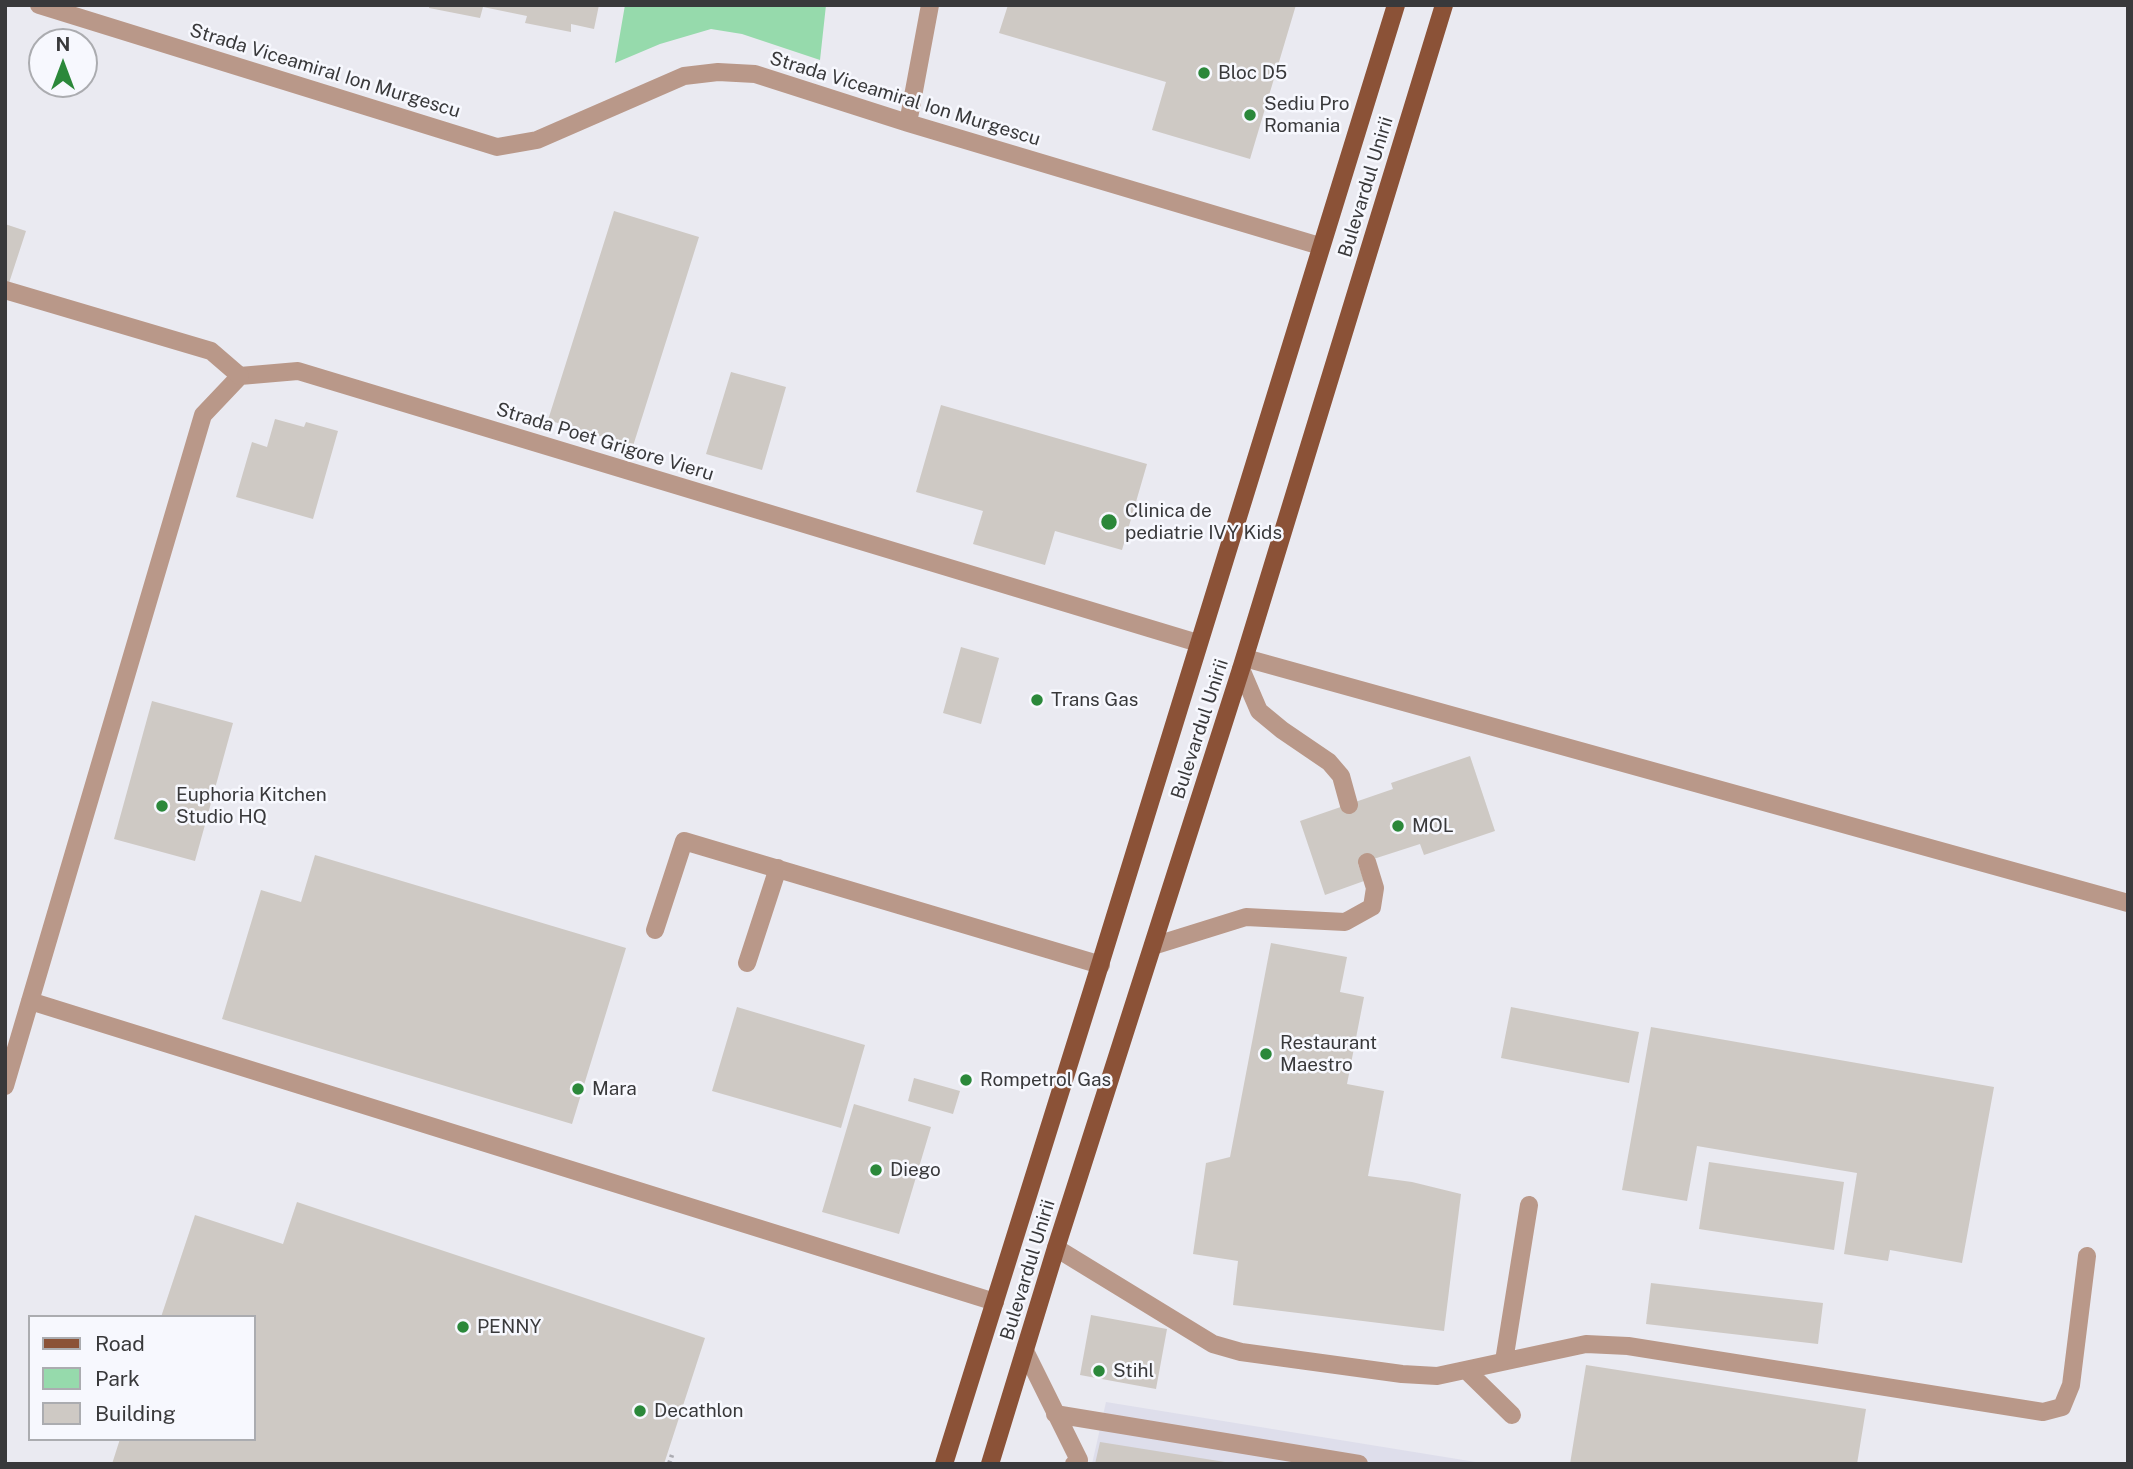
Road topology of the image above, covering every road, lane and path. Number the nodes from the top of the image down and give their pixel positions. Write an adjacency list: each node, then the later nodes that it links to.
1 (39, 5): 5 (street, Strada Viceamiral Ion Murgescu)
2 (930, 5): 5 (street)
3 (1396, 5): 6 (main road, Bulevardul Unirii)
4 (1444, 5): 10 (main road, Bulevardul Unirii)
5 (908, 123): 6 (street, Strada Viceamiral Ion Murgescu)
6 (1320, 246): 9 (main road, Bulevardul Unirii)
7 (5, 290): 8 (street)
8 (240, 376): 9 (street, Strada Poet Grigore Vieru); 19 (street)
9 (1198, 643): 18 (main road, Bulevardul Unirii)
10 (1243, 663): 11 (street); 14 (street); 16 (main road, Bulevardul Unirii)
11 (1349, 805)
12 (1367, 862): 16 (street)
13 (778, 868): 15 (street); 17 (street); 18 (street)
14 (2128, 903)
15 (655, 930)
16 (1153, 946): 22 (main road, Bulevardul Unirii)
17 (747, 963)
18 (1101, 965): 24 (main road, Bulevardul Unirii)
19 (30, 1001): 20 (street); 24 (street)
20 (5, 1087)
21 (1530, 1205): 26 (street)
22 (1056, 1248): 25 (main road, Bulevardul Unirii); 27 (street)
23 (2087, 1256): 26 (street)
24 (995, 1302): 32 (main road, Bulevardul Unirii)
25 (1025, 1351): 28 (street); 33 (main road, Bulevardul Unirii)
26 (1504, 1362): 27 (street)
27 (1467, 1371): 29 (street)
28 (1055, 1414): 34 (street); 35 (street)
29 (1512, 1415)
30 (672, 1455): 31 (path)
31 (669, 1464)
32 (944, 1464)
33 (990, 1464)
34 (1074, 1464)
35 (1359, 1464)

